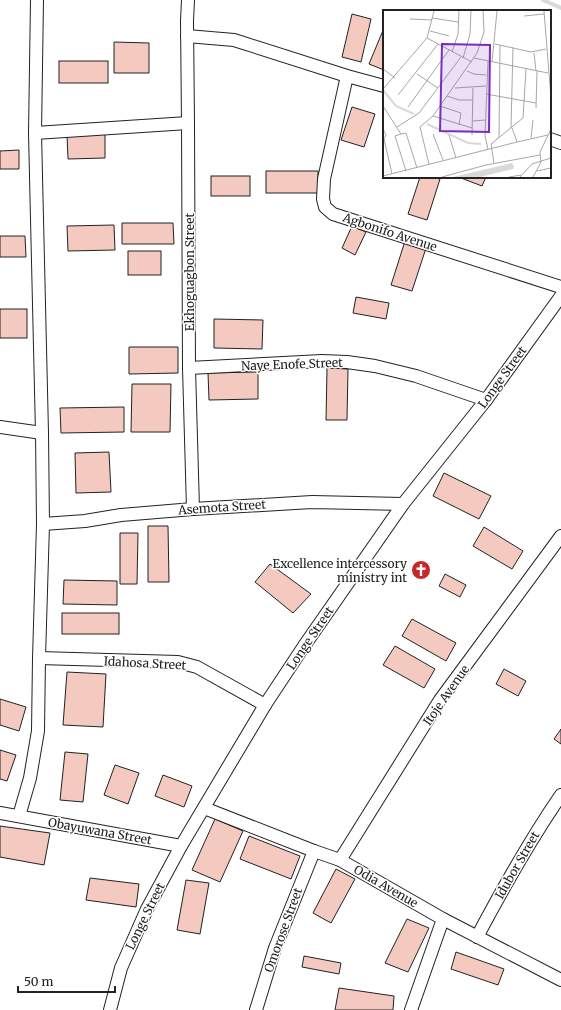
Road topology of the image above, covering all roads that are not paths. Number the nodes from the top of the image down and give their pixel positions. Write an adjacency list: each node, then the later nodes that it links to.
1 (37, 0): 7 (street)
2 (188, 0): 3 (street, Ekhoguagbon Street)
3 (187, 36): 4 (street); 6 (street, Ekhoguagbon Street)
4 (347, 76): 5 (street); 10 (street, Agbonifo Avenue)
5 (383, 86)
6 (188, 123): 7 (street); 12 (street, Ekhoguagbon Street)
7 (35, 133): 15 (street)
8 (551, 139): 9 (street)
9 (561, 143)
10 (561, 287)
11 (561, 296): 13 (street, Longe Street)
12 (189, 368): 13 (street, Naye Enofe Street); 17 (street, Ekhoguagbon Street)
13 (486, 400): 16 (street, Longe Street)
14 (0, 427): 15 (street)
15 (42, 433): 18 (street)
16 (403, 504): 17 (street, Asemota Street); 21 (street, Longe Street)
17 (193, 508): 18 (street, Asemota Street)
18 (42, 524): 20 (street)
19 (561, 536): 28 (street, Itoje Avenue)
20 (39, 658): 21 (street, Idahosa Street); 25 (street)
21 (265, 704): 23 (street, Longe Street)
22 (561, 795): 30 (street, Idubor Street)
23 (204, 808): 26 (street, Longe Street); 27 (street, Odia Avenue)
24 (0, 813): 25 (street, Obayuwana Street)
25 (19, 816): 26 (street, Obayuwana Street)
26 (181, 846): 32 (street, Longe Street)
27 (314, 851): 28 (street, Odia Avenue); 33 (street, Omorose Street)
28 (340, 860): 29 (street, Odia Avenue)
29 (443, 919): 30 (street, Odia Avenue); 34 (street)
30 (478, 937): 31 (street, Odia Avenue)
31 (561, 980)
32 (110, 1010)
33 (256, 1010)
34 (411, 1010)

